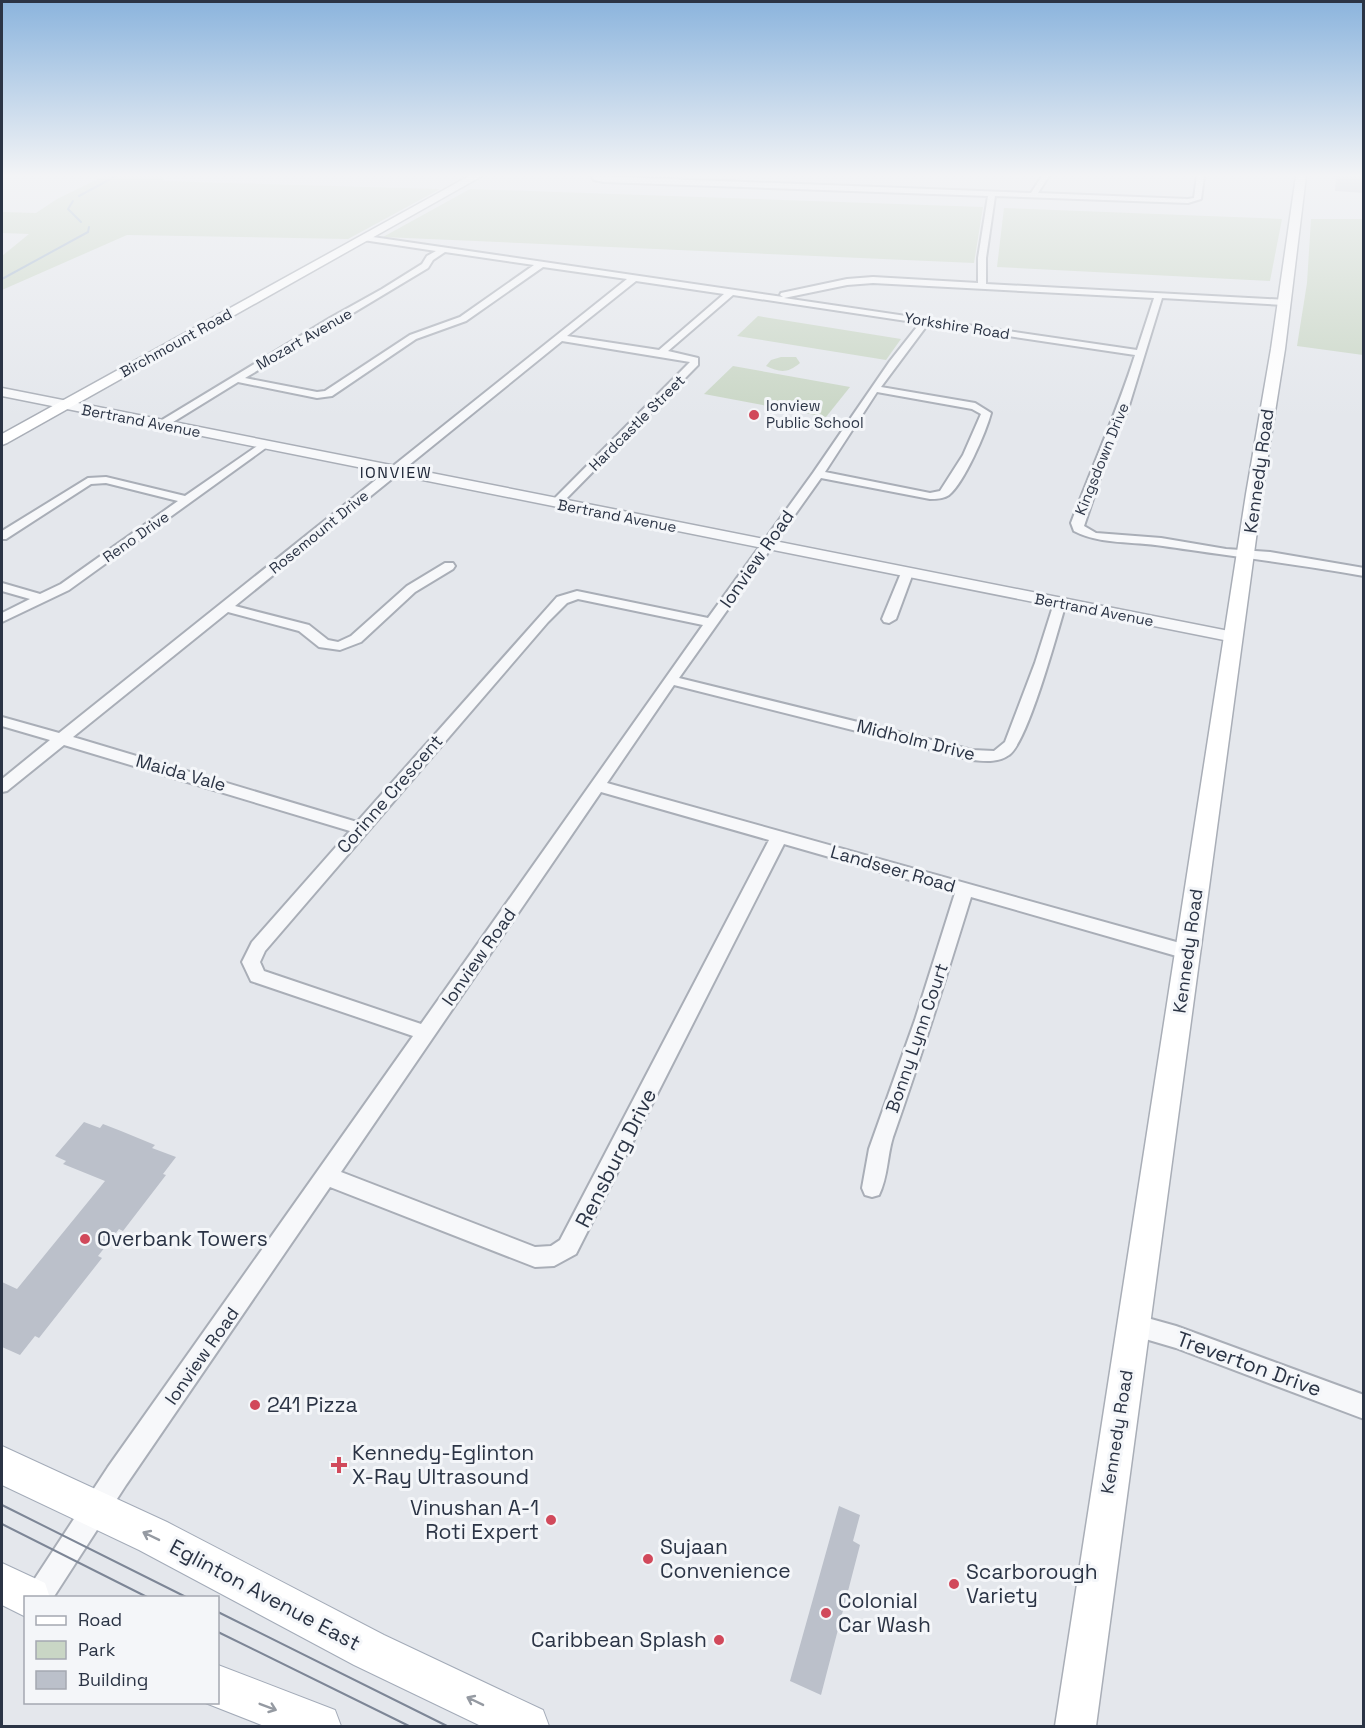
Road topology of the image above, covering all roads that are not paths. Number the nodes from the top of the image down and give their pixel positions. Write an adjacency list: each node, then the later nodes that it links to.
1 (332, 257): 20 (main road, Birchmount Road)
2 (432, 257): 17 (street, Mozart Avenue)
3 (494, 257): 6 (street, Yorkshire Road)
4 (982, 257): 8 (street)
5 (1290, 257): 12 (main road, Kennedy Road)
6 (542, 264): 7 (street, Yorkshire Road); 17 (street)
7 (635, 277): 9 (street, Yorkshire Road); 14 (street, Rosemount Drive)
8 (982, 285): 10 (street); 11 (street)
9 (731, 292): 11 (street, Yorkshire Road); 15 (street)
10 (1159, 294): 12 (street); 16 (street, Kingsdown Drive)
11 (774, 298): 13 (street, Yorkshire Road)
12 (1284, 302): 30 (main road, Kennedy Road)
13 (926, 321): 16 (street, Yorkshire Road); 18 (street, Ionview Road)
14 (561, 338): 15 (street, Hardcastle Street); 24 (street, Rosemount Drive)
15 (661, 353): 27 (street, Hardcastle Street)
16 (1140, 353): 30 (street, Kingsdown Drive)
17 (236, 379): 21 (street, Mozart Avenue)
18 (875, 389): 25 (street, Ionview Road); 25 (street)
19 (2, 392): 20 (street, Bertrand Avenue)
20 (63, 406): 21 (street, Bertrand Avenue); 22 (main road, Birchmount Road)
21 (161, 425): 23 (street, Bertrand Avenue)
22 (2, 440)
23 (263, 445): 24 (street, Bertrand Avenue); 26 (street, Reno Drive)
24 (395, 472): 27 (street, Bertrand Avenue); 37 (street, Rosemount Drive)
25 (818, 474): 29 (street, Ionview Road)
26 (189, 500): 28 (street); 35 (street, Reno Drive)
27 (556, 503): 29 (street, Bertrand Avenue)
28 (2, 536)
29 (767, 544): 33 (street, Bertrand Avenue); 40 (street, Ionview Road)
30 (1247, 554): 32 (street); 41 (main road, Kennedy Road)
31 (449, 566): 37 (street)
32 (1364, 572)
33 (907, 573): 36 (street, Bertrand Avenue); 39 (street)
34 (2, 587): 35 (street)
35 (43, 599): 38 (street, Reno Drive)
36 (1060, 603): 41 (street, Bertrand Avenue); 42 (street, Midholm Drive)
37 (225, 607): 44 (street, Rosemount Drive)
38 (2, 618)
39 (889, 620)
40 (711, 623): 42 (street, Ionview Road); 47 (street, Corinne Crescent)
41 (1234, 637): 50 (main road, Kennedy Road)
42 (671, 680): 45 (street, Ionview Road)
43 (2, 721): 44 (street, Maida Vale)
44 (62, 738): 46 (street, Rosemount Drive); 47 (street, Maida Vale)
45 (598, 786): 48 (street, Landseer Road); 51 (street, Ionview Road)
46 (2, 787)
47 (359, 828): 51 (street, Corinne Crescent)
48 (778, 837): 49 (street, Landseer Road); 52 (street, Rensburg Drive)
49 (964, 889): 50 (street, Landseer Road); 53 (street, Bonny Lynn Court)
50 (1187, 952): 54 (main road, Kennedy Road)
51 (426, 1033): 52 (street, Ionview Road)
52 (327, 1176): 57 (street, Ionview Road)
53 (872, 1188)
54 (1133, 1325): 55 (street, Treverton Drive); 64 (main road, Kennedy Road)
55 (1364, 1407)
56 (2, 1465): 57 (main road, Eglinton Avenue East)
57 (96, 1508): 60 (street, Ionview Road); 63 (main road, Eglinton Avenue East, one-way to 57)
58 (2, 1583): 59 (main road)
59 (26, 1596)
60 (38, 1596)
61 (219, 1687): 62 (main road, one-way to 62)
62 (319, 1726)
63 (527, 1726)
64 (1075, 1726)

